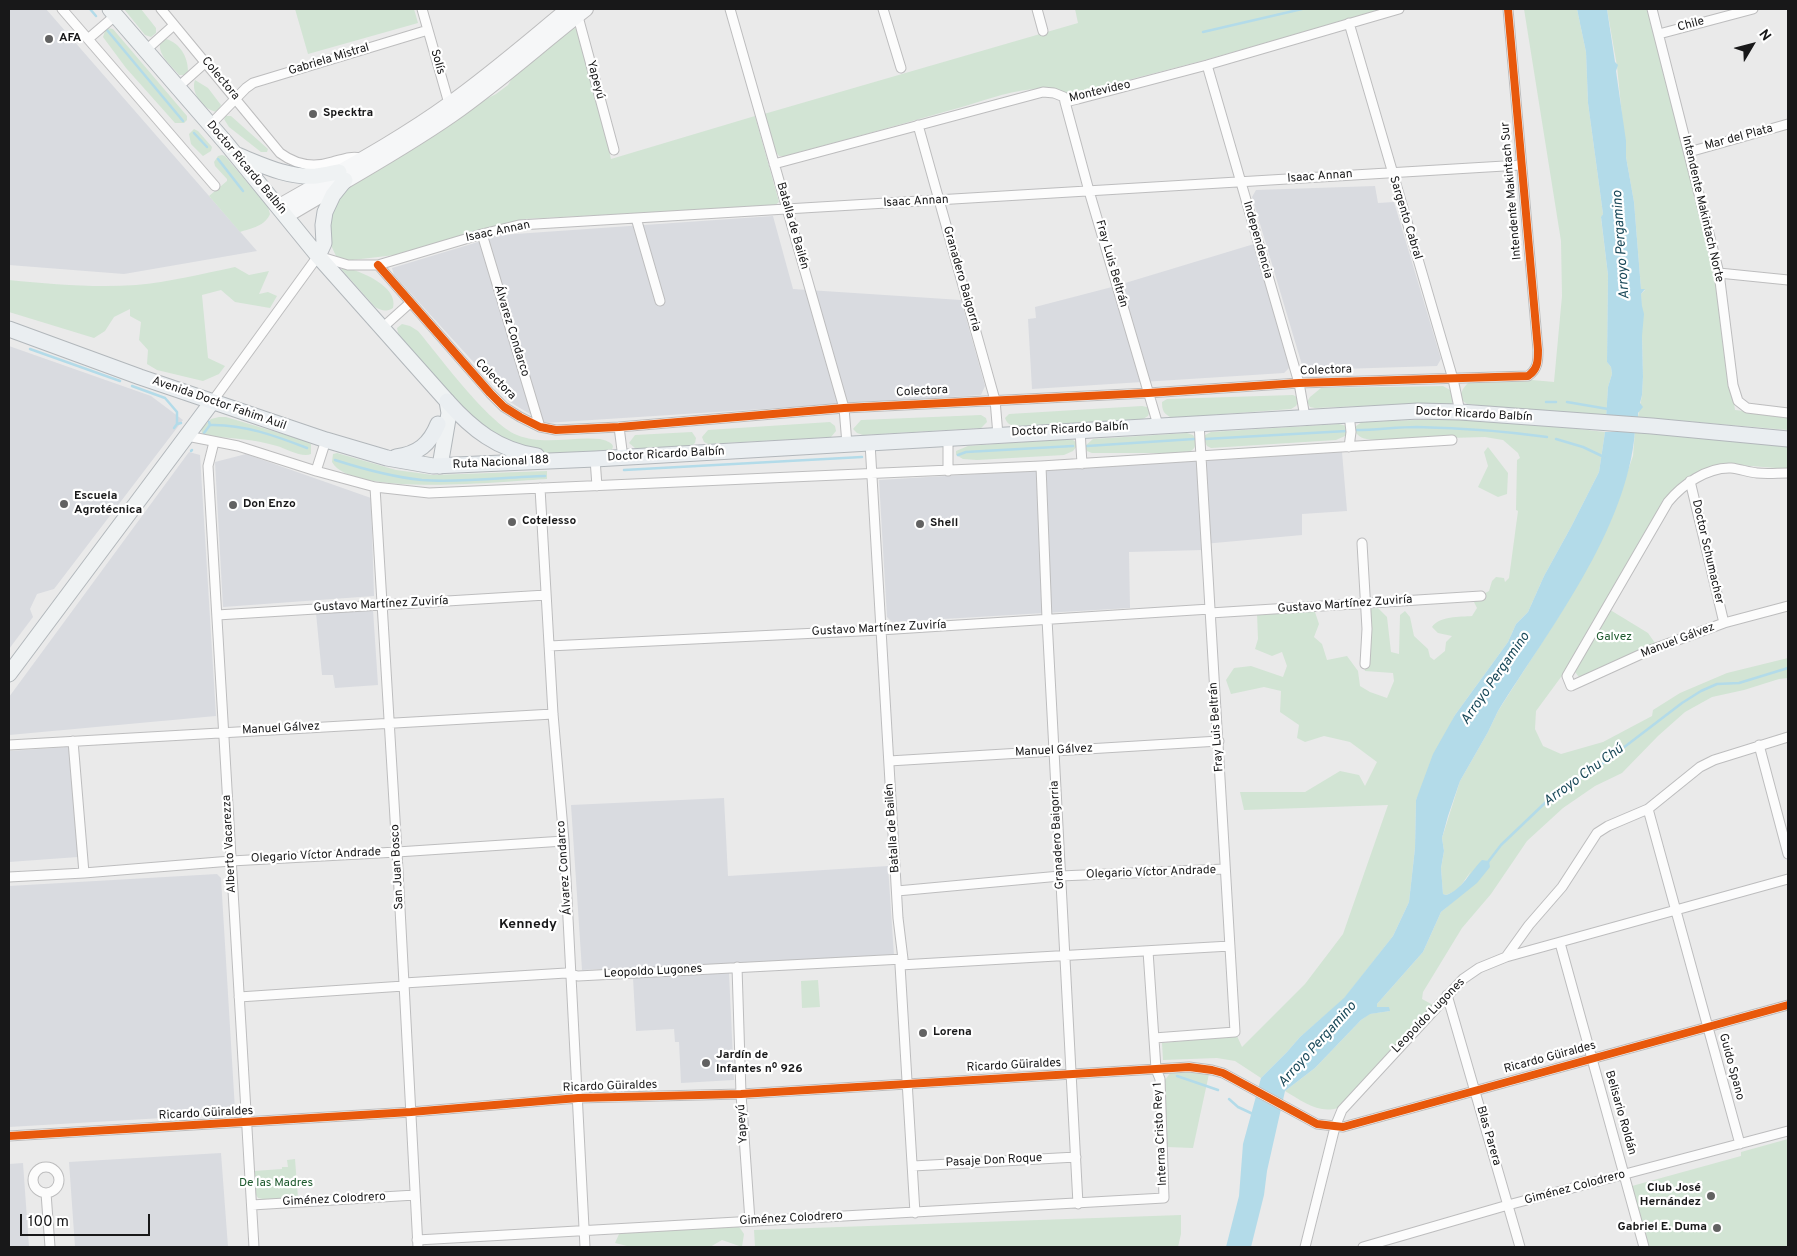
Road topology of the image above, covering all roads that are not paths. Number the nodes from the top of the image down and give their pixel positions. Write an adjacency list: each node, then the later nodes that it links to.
1 (62, 9): 18 (street)
2 (161, 9): 14 (street, Colectora)
3 (422, 9): 15 (street, Solís)
4 (730, 9): 34 (street, Batalla de Bailén)
5 (883, 9): 22 (street)
6 (1037, 9): 16 (street)
7 (1399, 9): 13 (street, Montevideo)
8 (1508, 9): 35 (street, Intendente Makintach Sur)
9 (1652, 9): 17 (street, Intendente Makintach Norte)
10 (1753, 9): 17 (street, Chile)
11 (577, 10): 26 (main road); 30 (street, Yapeyú)
12 (113, 12): 18 (street); 19 (main road, Doctor Ricardo Balbín)
13 (1349, 23): 21 (street, Montevideo); 36 (street, Sargento Cabral)
14 (174, 25): 19 (street); 20 (street, Colectora)
15 (428, 30): 24 (street, Gabriela Mistral); 26 (street, Solís)
16 (1043, 31)
17 (1659, 34): 31 (street, Intendente Makintach Norte)
18 (88, 39): 39 (street)
19 (146, 50): 23 (main road, Doctor Ricardo Balbín)
20 (206, 62): 23 (street); 24 (street, Colectora)
21 (1207, 65): 25 (street, Montevideo); 38 (street, Independencia)
22 (900, 68)
23 (178, 87): 28 (main road, Doctor Ricardo Balbín)
24 (236, 98): 28 (street, Gabriela Mistral); 33 (street, Colectora)
25 (1065, 102): 29 (street, Montevideo); 40 (street, Fray Luis Beltrán)
26 (450, 110): 33 (main road); 37 (main road)
27 (1788, 124): 31 (street, Mar del Plata)
28 (210, 125): 32 (main road, Doctor Ricardo Balbín)
29 (918, 125): 34 (street, Montevideo); 41 (street, Granadero Baigorria)
30 (614, 150)
31 (1689, 152): 48 (street, Intendente Makintach Norte)
32 (235, 154): 37 (main road); 43 (main road, Doctor Ricardo Balbín)
33 (362, 158): 37 (main road)
34 (774, 164): 42 (street, Batalla de Bailén)
35 (1521, 165): 36 (street, Isaac Annan); 54 (street, Intendente Makintach Sur)
36 (1392, 172): 38 (street, Isaac Annan); 55 (street, Sargento Cabral)
37 (342, 176): 43 (main road); 46 (main road)
38 (1240, 182): 40 (street, Isaac Annan); 56 (street, Independencia)
39 (215, 186)
40 (1089, 191): 41 (street, Isaac Annan); 57 (street, Fray Luis Beltrán)
41 (939, 200): 42 (street, Isaac Annan); 58 (street, Granadero Baigorria)
42 (787, 209): 44 (street, Isaac Annan); 61 (street, Batalla de Bailén)
43 (282, 212): 46 (main road, Doctor Ricardo Balbín)
44 (636, 218): 45 (street, Isaac Annan); 50 (street)
45 (482, 234): 47 (street, Isaac Annan); 70 (street, Álvarez Condarco)
46 (318, 256): 47 (street, Isaac Annan); 53 (main road, Doctor Ricardo Balbín); 60 (street)
47 (378, 264): 51 (street, Colectora)
48 (1719, 273): 49 (street); 63 (street, Intendente Makintach Norte)
49 (1788, 280)
50 (660, 301)
51 (410, 303): 53 (street); 70 (street, Colectora)
52 (9, 329): 60 (highway, Avenida Doctor Fahim Auil)
53 (381, 329): 59 (main road, Doctor Ricardo Balbín); 67 (main road, Doctor Ricardo Balbín)
54 (1535, 371): 55 (street, Colectora)
55 (1453, 379): 56 (street, Colectora); 62 (street, Sargento Cabral)
56 (1298, 383): 57 (street, Colectora); 65 (street, Independencia)
57 (1148, 393): 58 (street, Colectora); 69 (street, Fray Luis Beltrán)
58 (995, 400): 61 (street, Colectora); 72 (street, Granadero Baigorria)
59 (446, 401): 86 (highway); 88 (main road)
60 (212, 402): 73 (main road); 76 (highway, Avenida Doctor Fahim Auil)
61 (844, 408): 68 (street, Colectora); 80 (street, Batalla de Bailén)
62 (1460, 412): 64 (highway, Doctor Ricardo Balbín); 75 (highway, Doctor Ricardo Balbín)
63 (1788, 413)
64 (1349, 414): 65 (highway, Doctor Ricardo Balbín); 81 (street)
65 (1305, 417): 66 (highway, Doctor Ricardo Balbín)
66 (1199, 423): 69 (highway, Doctor Ricardo Balbín); 82 (street, Fray Luis Beltrán)
67 (438, 424): 83 (highway); 88 (main road, Doctor Ricardo Balbín)
68 (619, 426): 70 (street, Colectora); 84 (street)
69 (1158, 426): 71 (highway, Doctor Ricardo Balbín)
70 (540, 427)
71 (1080, 430): 72 (highway, Doctor Ricardo Balbín); 87 (street)
72 (998, 435): 74 (highway, Doctor Ricardo Balbín)
73 (187, 436): 78 (street); 111 (main road)
74 (948, 438): 79 (highway, Doctor Ricardo Balbín); 91 (street)
75 (1788, 439)
76 (326, 440): 83 (highway, Avenida Doctor Fahim Auil); 90 (street)
77 (1452, 440): 81 (street)
78 (214, 442): 90 (street); 105 (street, Alberto Vacarezza)
79 (870, 443): 80 (highway, Doctor Ricardo Balbín); 93 (street, Batalla de Bailén)
80 (847, 444): 84 (highway, Doctor Ricardo Balbín)
81 (1349, 447): 82 (street)
82 (1201, 457): 87 (street); 104 (street, Fray Luis Beltrán)
83 (387, 458): 88 (highway, Avenida Doctor Fahim Auil)
84 (623, 458): 85 (highway, Doctor Ricardo Balbín)
85 (595, 459): 86 (highway, Doctor Ricardo Balbín); 95 (street)
86 (568, 460): 88 (highway, Ruta Nacional 188)
87 (1082, 464): 89 (street)
88 (437, 466)
89 (1041, 466): 91 (street); 106 (street, Granadero Baigorria)
90 (316, 471): 96 (street)
91 (948, 471): 93 (street)
92 (1788, 473): 94 (street)
93 (871, 475): 95 (street); 108 (street, Batalla de Bailén)
94 (1690, 481): 107 (street, Doctor Schumacher); 107 (street, Manuel Gálvez)
95 (597, 486): 97 (street)
96 (376, 487): 97 (street); 102 (street, San Juan Bosco)
97 (540, 488): 99 (street, Álvarez Condarco)
98 (1362, 543): 101 (street)
99 (546, 595): 102 (street, Gustavo Martínez Zuviría); 109 (street, Álvarez Condarco)
100 (1480, 596): 101 (street, Gustavo Martínez Zuviría)
101 (1365, 603): 104 (street, Gustavo Martínez Zuviría); 110 (street)
102 (381, 605): 105 (street, Gustavo Martínez Zuviría); 113 (street, San Juan Bosco)
103 (1788, 606): 107 (street, Manuel Gálvez)
104 (1210, 611): 106 (street, Gustavo Martínez Zuviría); 117 (street, Fray Luis Beltrán)
105 (217, 615): 114 (street, Alberto Vacarezza)
106 (1047, 619): 108 (street, Gustavo Martínez Zuviría); 120 (street, Granadero Baigorria)
107 (1724, 623)
108 (880, 630): 109 (street, Gustavo Martínez Zuviría); 121 (street, Batalla de Bailén)
109 (549, 646): 112 (street, Álvarez Condarco)
110 (1365, 664)
111 (9, 674)
112 (553, 714): 113 (street, Manuel Gálvez); 123 (street, Álvarez Condarco)
113 (388, 724): 114 (street, Manuel Gálvez); 124 (street, San Juan Bosco)
114 (224, 732): 116 (street, Manuel Gálvez); 126 (street, Alberto Vacarezza)
115 (1788, 737): 119 (street)
116 (73, 741): 118 (street, Manuel Gálvez); 128 (street)
117 (1218, 741): 120 (street, Manuel Gálvez); 127 (street, Fray Luis Beltrán)
118 (9, 745)
119 (1759, 745): 122 (street); 125 (street)
120 (1054, 751): 121 (street, Manuel Gálvez); 130 (street, Granadero Baigorria)
121 (889, 761): 132 (street, Batalla de Bailén)
122 (1648, 809): 133 (street, Guido Spano); 138 (street)
123 (564, 841): 124 (street, Olegario Víctor Andrade); 141 (street, Álvarez Condarco)
124 (397, 852): 126 (street, Olegario Víctor Andrade); 142 (street, San Juan Bosco)
125 (1788, 854)
126 (231, 861): 128 (street, Olegario Víctor Andrade); 144 (street, Alberto Vacarezza)
127 (1225, 870): 130 (street, Olegario Víctor Andrade); 135 (street, Fray Luis Beltrán)
128 (84, 873): 129 (street, Olegario Víctor Andrade)
129 (9, 876)
130 (1060, 876): 132 (street, Olegario Víctor Andrade); 137 (street, Granadero Baigorria)
131 (1788, 879): 133 (street, Leopoldo Lugones)
132 (897, 890): 139 (street, Batalla de Bailén)
133 (1676, 910): 134 (street, Leopoldo Lugones); 146 (street, Guido Spano)
134 (1560, 943): 138 (street, Leopoldo Lugones); 148 (street, Belisario Roldán)
135 (1230, 946): 136 (street, Leopoldo Lugones); 147 (street, Fray Luis Beltrán)
136 (1148, 951): 137 (street, Leopoldo Lugones); 147 (street, Interna Cristo Rey 1)
137 (1065, 954): 139 (street, Leopoldo Lugones); 150 (street, Granadero Baigorria)
138 (1506, 957): 143 (street, Leopoldo Lugones)
139 (902, 962): 140 (street, Leopoldo Lugones); 151 (street, Batalla de Bailén)
140 (737, 967): 141 (street, Leopoldo Lugones); 153 (street, Yapeyú)
141 (572, 974): 142 (street, Leopoldo Lugones); 154 (street, Álvarez Condarco)
142 (404, 985): 144 (street, Leopoldo Lugones); 155 (street, San Juan Bosco)
143 (1447, 995): 152 (street, Blas Parera); 157 (street, Leopoldo Lugones)
144 (239, 998): 156 (street, Alberto Vacarezza)
145 (1788, 1005): 146 (street, Ricardo Güiraldes)
146 (1708, 1027): 148 (street, Ricardo Güiraldes); 160 (street, Guido Spano)
147 (1154, 1038): 149 (street, Interna Cristo Rey 1)
148 (1593, 1058): 152 (street, Ricardo Güiraldes); 163 (street, Belisario Roldán)
149 (1156, 1068): 150 (street, Ricardo Güiraldes); 157 (street, Ricardo Güiraldes); 166 (street, Interna Cristo Rey 1)
150 (1070, 1074): 151 (street, Ricardo Güiraldes); 161 (street, Granadero Baigorria)
151 (906, 1084): 153 (street, Ricardo Güiraldes); 162 (street, Batalla de Bailén)
152 (1475, 1091): 157 (street, Ricardo Güiraldes); 169 (street, Blas Parera)
153 (741, 1094): 154 (street, Ricardo Güiraldes); 171 (street, Yapeyú)
154 (578, 1098): 155 (street, Ricardo Güiraldes); 172 (street, Álvarez Condarco)
155 (410, 1112): 156 (street, Ricardo Güiraldes); 165 (street, San Juan Bosco)
156 (247, 1123): 159 (street, Ricardo Güiraldes); 167 (street, Alberto Vacarezza)
157 (1335, 1127): 177 (street, Leopoldo Lugones)
158 (1788, 1131): 160 (street, Giménez Colodrero)
159 (9, 1136)
160 (1740, 1144): 163 (street, Giménez Colodrero)
161 (1076, 1157): 162 (street, Pasaje Don Roque); 168 (street, Granadero Baigorria)
162 (913, 1166): 170 (street, Batalla de Bailén)
163 (1625, 1174): 169 (street, Giménez Colodrero); 180 (street, Belisario Roldán)
164 (46, 1194): 174 (street)
165 (415, 1195): 167 (street, Giménez Colodrero); 173 (street, San Juan Bosco)
166 (1164, 1198): 168 (street, Giménez Colodrero)
167 (252, 1204): 175 (street, Alberto Vacarezza)
168 (1078, 1204): 170 (street, Giménez Colodrero)
169 (1508, 1206): 178 (street, Giménez Colodrero); 179 (street, Blas Parera)
170 (916, 1213): 171 (street, Giménez Colodrero)
171 (750, 1221): 172 (street, Giménez Colodrero)
172 (584, 1232): 173 (street, Giménez Colodrero); 176 (street, Álvarez Condarco)
173 (418, 1244)
174 (50, 1247)
175 (254, 1247)
176 (585, 1247)
177 (1305, 1247)
178 (1363, 1247)
179 (1520, 1247)
180 (1644, 1247)

